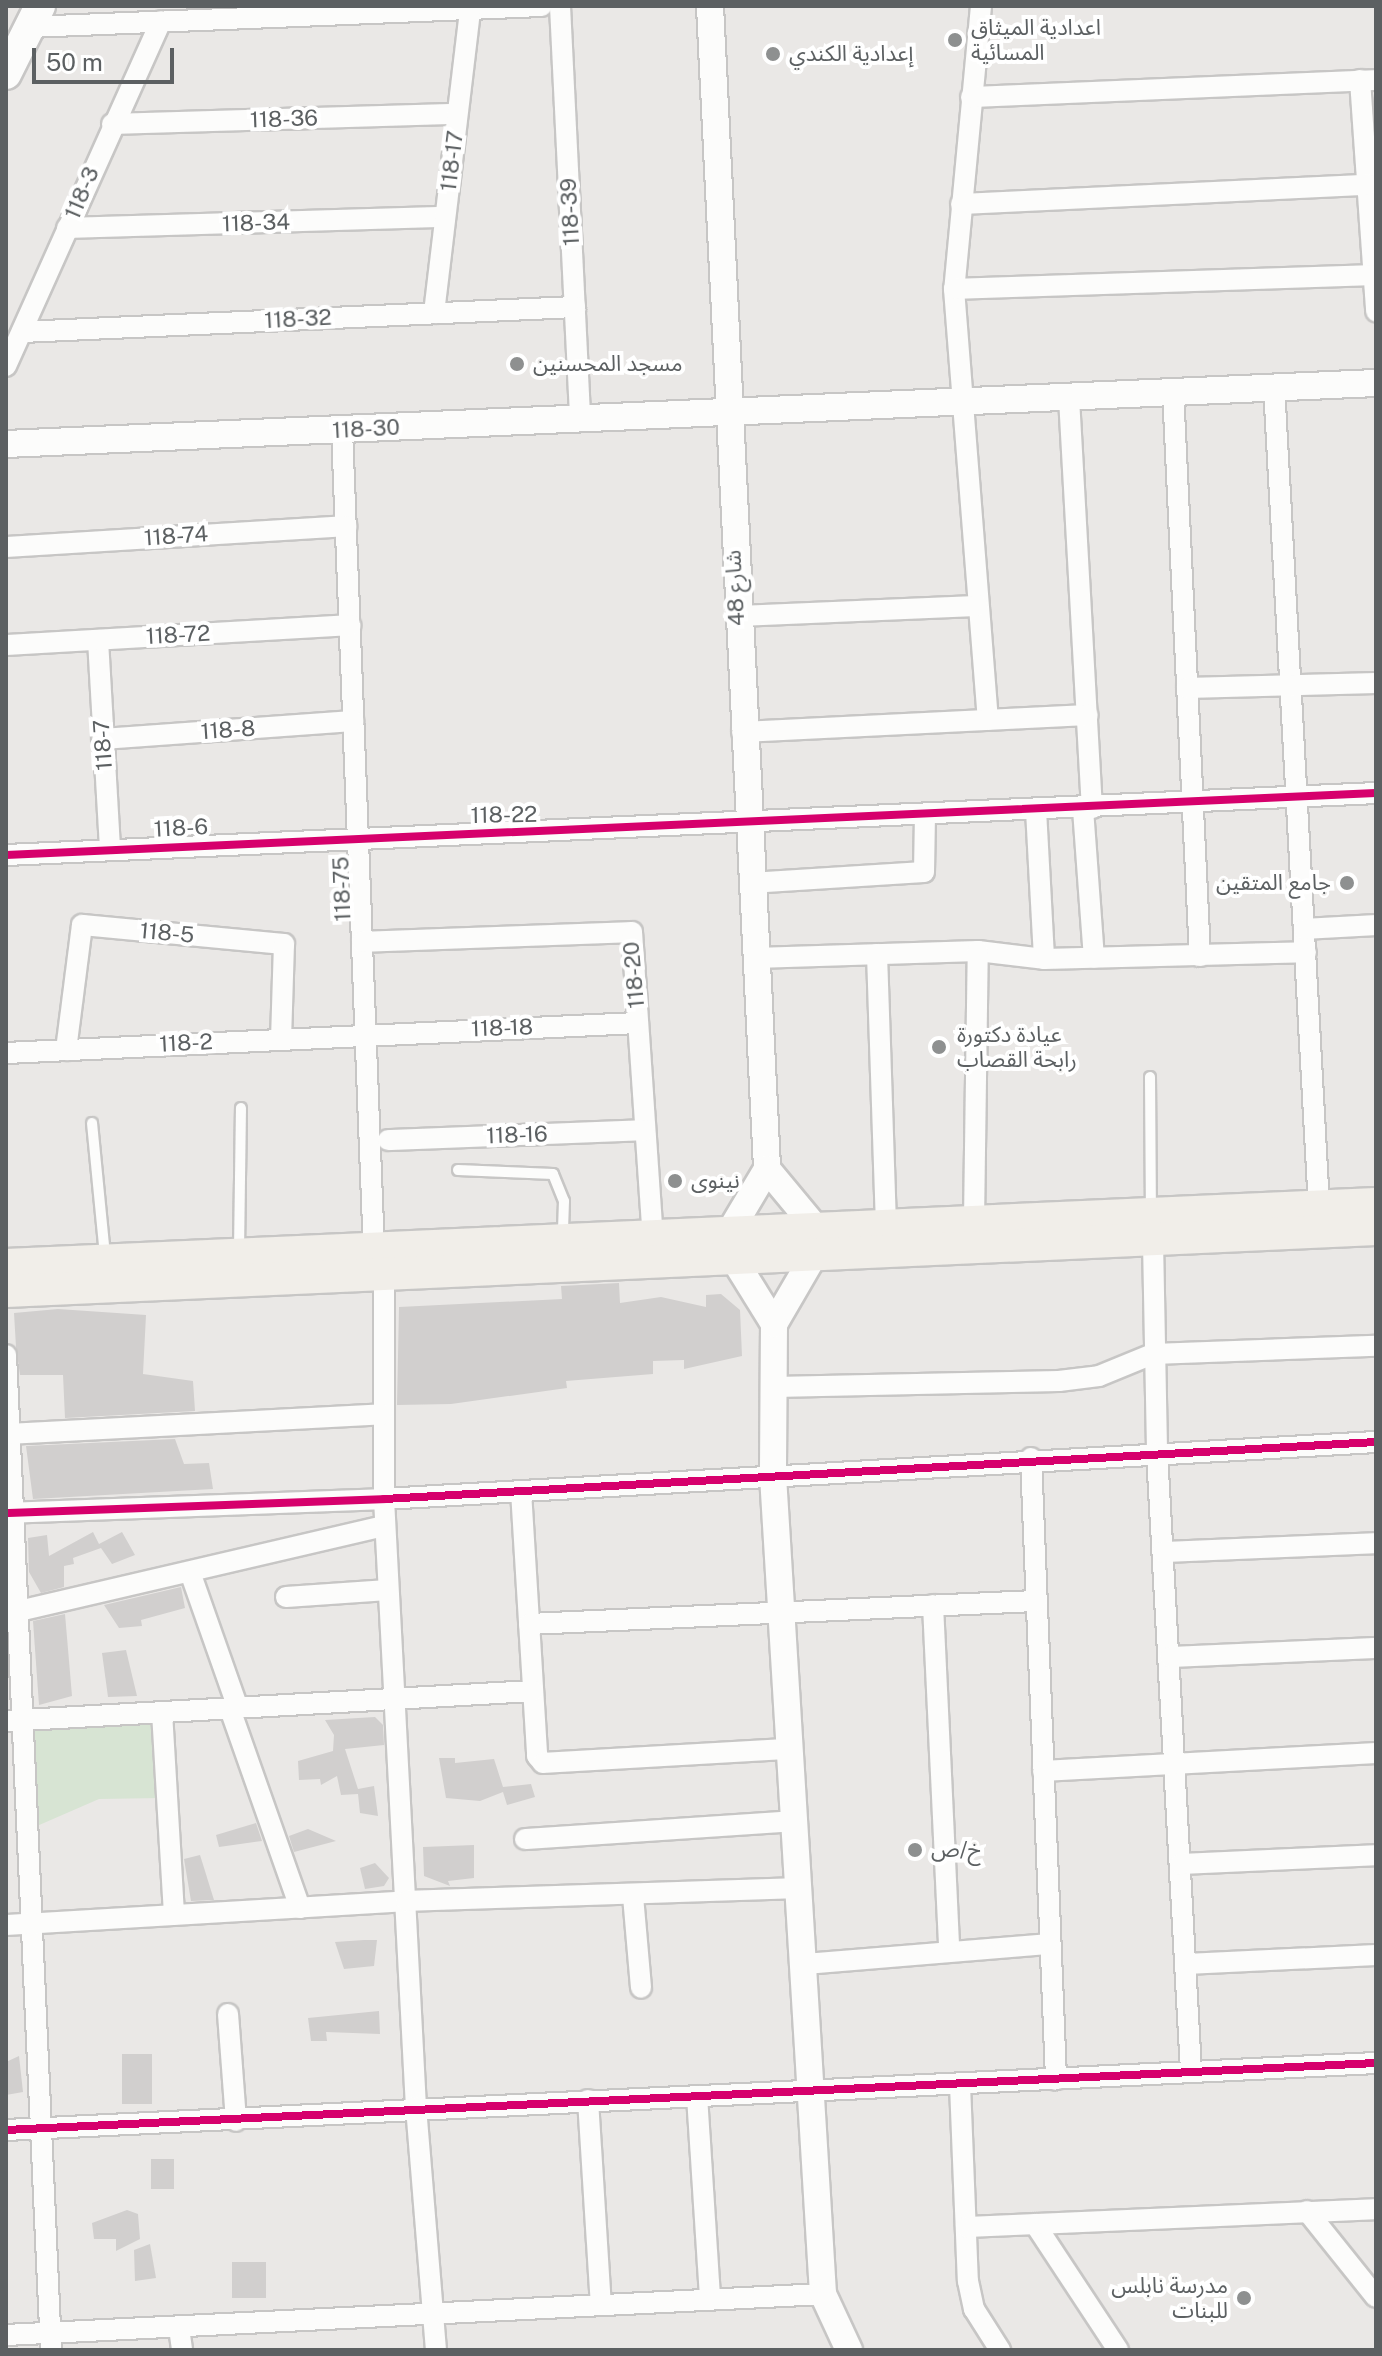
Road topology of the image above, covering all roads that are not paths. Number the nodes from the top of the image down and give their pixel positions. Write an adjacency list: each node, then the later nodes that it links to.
1 (542, 6): 5 (street)
2 (560, 6): 19 (street, 118-39)
3 (711, 6): 29 (street, شارع 48)
4 (981, 6): 10 (street)
5 (470, 9): 7 (street); 11 (street, 118-17)
6 (35, 16): 7 (street); 8 (main road)
7 (161, 21): 12 (street, 118-3)
8 (6, 74)
9 (1368, 80): 10 (street); 13 (street)
10 (971, 97): 14 (street)
11 (457, 114): 12 (street, 118-36); 15 (street, 118-17)
12 (112, 124): 16 (street, 118-3)
13 (1368, 185): 14 (street); 17 (street)
14 (961, 204): 18 (street)
15 (445, 217): 16 (street, 118-34); 21 (street, 118-17)
16 (67, 228): 22 (street, 118-3)
17 (1373, 275): 18 (street); 20 (street)
18 (954, 289): 28 (street)
19 (575, 307): 21 (street, 118-32); 30 (street, 118-39)
20 (1376, 311)
21 (434, 313): 22 (street, 118-32)
22 (22, 332): 23 (street, 118-3)
23 (6, 366)
24 (1376, 383): 25 (street, 118-30)
25 (1274, 386): 26 (street, 118-30); 41 (street)
26 (1173, 390): 27 (street, 118-30); 42 (street)
27 (1069, 398): 28 (street, 118-30); 43 (street)
28 (968, 402): 29 (street, 118-30); 35 (street)
29 (726, 410): 30 (street, 118-30); 36 (street, شارع 48)
30 (580, 417): 31 (street, 118-30)
31 (342, 430): 32 (street, 118-30); 33 (street, 118-75)
32 (6, 444)
33 (346, 526): 34 (street, 118-74); 37 (street, 118-75)
34 (6, 547)
35 (978, 606): 36 (street); 44 (street)
36 (737, 616): 46 (street, شارع 48)
37 (350, 625): 38 (street, 118-72); 45 (street, 118-75)
38 (98, 640): 39 (street, 118-72); 47 (street, 118-7)
39 (6, 645)
40 (1376, 683): 41 (street)
41 (1294, 686): 42 (street); 49 (street)
42 (1187, 688): 50 (street)
43 (1088, 715): 44 (street); 51 (street)
44 (988, 720): 46 (street)
45 (353, 721): 47 (street, 118-8); 55 (street, 118-75)
46 (742, 732): 54 (street, شارع 48)
47 (102, 739): 56 (street, 118-7)
48 (1376, 793): 49 (street, 118-22)
49 (1298, 798): 50 (street, 118-22); 60 (street)
50 (1193, 803): 51 (street, 118-22); 65 (street)
51 (1087, 808): 52 (street, 118-22); 67 (street)
52 (1036, 810): 53 (street, 118-22); 68 (street)
53 (925, 816): 54 (street, 118-22); 58 (street)
54 (746, 824): 55 (street, 118-22); 58 (street, شارع 48)
55 (358, 837): 56 (street, 118-6); 61 (street, 118-75)
56 (110, 850): 57 (street, 118-6)
57 (6, 855)
58 (750, 883): 66 (street, شارع 48)
59 (1376, 925): 60 (street)
60 (1304, 929): 63 (street)
61 (362, 942): 69 (street, 118-20); 70 (street, 118-75)
62 (978, 951): 64 (street); 68 (street); 83 (street)
63 (1306, 952): 65 (street); 82 (street)
64 (877, 954): 66 (street); 84 (street)
65 (1200, 956): 67 (street)
66 (755, 958): 79 (street, شارع 48)
67 (1094, 958): 68 (street)
68 (1044, 959)
69 (638, 1023): 70 (street, 118-18); 77 (street, 118-20)
70 (366, 1033): 71 (street, 118-2); 93 (street, 118-75)
71 (281, 1037): 72 (street, 118-2); 72 (street, 118-5)
72 (66, 1050): 73 (street, 118-2)
73 (6, 1053)
74 (1150, 1077): 85 (lane)
75 (241, 1108): 91 (lane)
76 (92, 1123): 92 (lane)
77 (645, 1130): 78 (street, 118-16); 87 (street, 118-20)
78 (388, 1140)
79 (767, 1169): 89 (street); 90 (street)
80 (458, 1170): 88 (lane)
81 (1376, 1204): 82 (main road)
82 (1319, 1207): 85 (main road)
83 (974, 1221): 84 (main road); 85 (main road)
84 (886, 1225): 89 (main road)
85 (1152, 1228): 86 (main road); 89 (main road); 98 (street)
86 (1376, 1229)
87 (653, 1238): 88 (main road); 90 (main road)
88 (563, 1242): 93 (main road)
89 (814, 1242): 90 (main road); 96 (street)
90 (732, 1247): 93 (main road); 96 (street)
91 (239, 1256): 92 (main road); 93 (main road)
92 (106, 1261): 94 (main road)
93 (379, 1264): 95 (main road); 101 (street, 118-75)
94 (6, 1265)
95 (6, 1291)
96 (774, 1324): 100 (street)
97 (1376, 1346): 98 (street)
98 (1153, 1354): 100 (street); 104 (street)
99 (6, 1355): 102 (street)
100 (774, 1387): 106 (street)
101 (382, 1414): 102 (street); 108 (street, 118-75)
102 (7, 1434): 109 (street)
103 (1376, 1442): 104 (street)
104 (1157, 1453): 105 (street); 112 (street)
105 (1031, 1458): 106 (street); 116 (street)
106 (773, 1476): 107 (street); 118 (street)
107 (521, 1491): 108 (street); 120 (street)
108 (384, 1499): 109 (street); 110 (street, 118-75)
109 (9, 1513): 119 (street)
110 (385, 1526): 113 (street); 114 (street, 118-75)
111 (1376, 1543): 112 (street)
112 (1163, 1552): 122 (street)
113 (190, 1572): 119 (street); 125 (street)
114 (388, 1590): 115 (street); 124 (street, 118-75)
115 (286, 1597)
116 (1036, 1601): 117 (street); 131 (street)
117 (933, 1605): 118 (street); 144 (street)
118 (781, 1611): 120 (street); 128 (street)
119 (11, 1613): 127 (street)
120 (529, 1624): 123 (street)
121 (1376, 1648): 122 (street)
122 (1170, 1657): 130 (street)
123 (533, 1691): 124 (street); 128 (street)
124 (394, 1699): 125 (street); 138 (street, 118-75)
125 (234, 1708): 126 (street); 139 (street)
126 (162, 1712): 127 (street); 140 (street)
127 (14, 1721): 141 (street)
128 (789, 1749): 132 (street)
129 (1376, 1753): 130 (street)
130 (1175, 1764): 131 (street); 135 (street)
131 (1043, 1771): 143 (street)
132 (793, 1821): 133 (street); 136 (street)
133 (525, 1839)
134 (1376, 1855): 135 (street)
135 (1180, 1864): 147 (street)
136 (798, 1888): 137 (street); 146 (street)
137 (633, 1896): 138 (street); 148 (street)
138 (406, 1901): 139 (street); 157 (street, 118-75)
139 (300, 1908): 140 (street)
140 (174, 1915): 141 (street)
141 (31, 1924): 142 (street); 159 (street)
142 (6, 1925)
143 (1050, 1944): 144 (street); 152 (street)
144 (949, 1950): 146 (street)
145 (1376, 1955): 147 (street)
146 (805, 1964): 154 (street)
147 (1186, 1964): 151 (street)
148 (641, 1988)
149 (228, 2014): 158 (street)
150 (1376, 2063): 151 (street)
151 (1191, 2071): 152 (street)
152 (1056, 2079): 153 (street)
153 (960, 2085): 154 (street); 164 (street)
154 (807, 2092): 155 (street); 165 (street)
155 (697, 2096): 156 (street); 167 (street)
156 (588, 2100): 157 (street); 168 (street)
157 (416, 2107): 158 (street); 169 (street, 118-75)
158 (236, 2121): 159 (street)
159 (40, 2128): 160 (street); 172 (street)
160 (6, 2130)
161 (1376, 2209): 162 (street)
162 (1307, 2211): 163 (street); 166 (street)
163 (1035, 2224): 164 (street); 177 (street)
164 (966, 2227): 176 (street)
165 (823, 2294): 167 (street); 175 (street)
166 (1376, 2297)
167 (710, 2299): 168 (street)
168 (601, 2305): 169 (street)
169 (433, 2313): 170 (street); 174 (street, 118-75)
170 (179, 2328): 172 (street); 173 (street)
171 (6, 2335): 172 (street)
172 (51, 2342)
173 (182, 2350)
174 (436, 2350)
175 (849, 2350)
176 (1000, 2350)
177 (1118, 2350)

